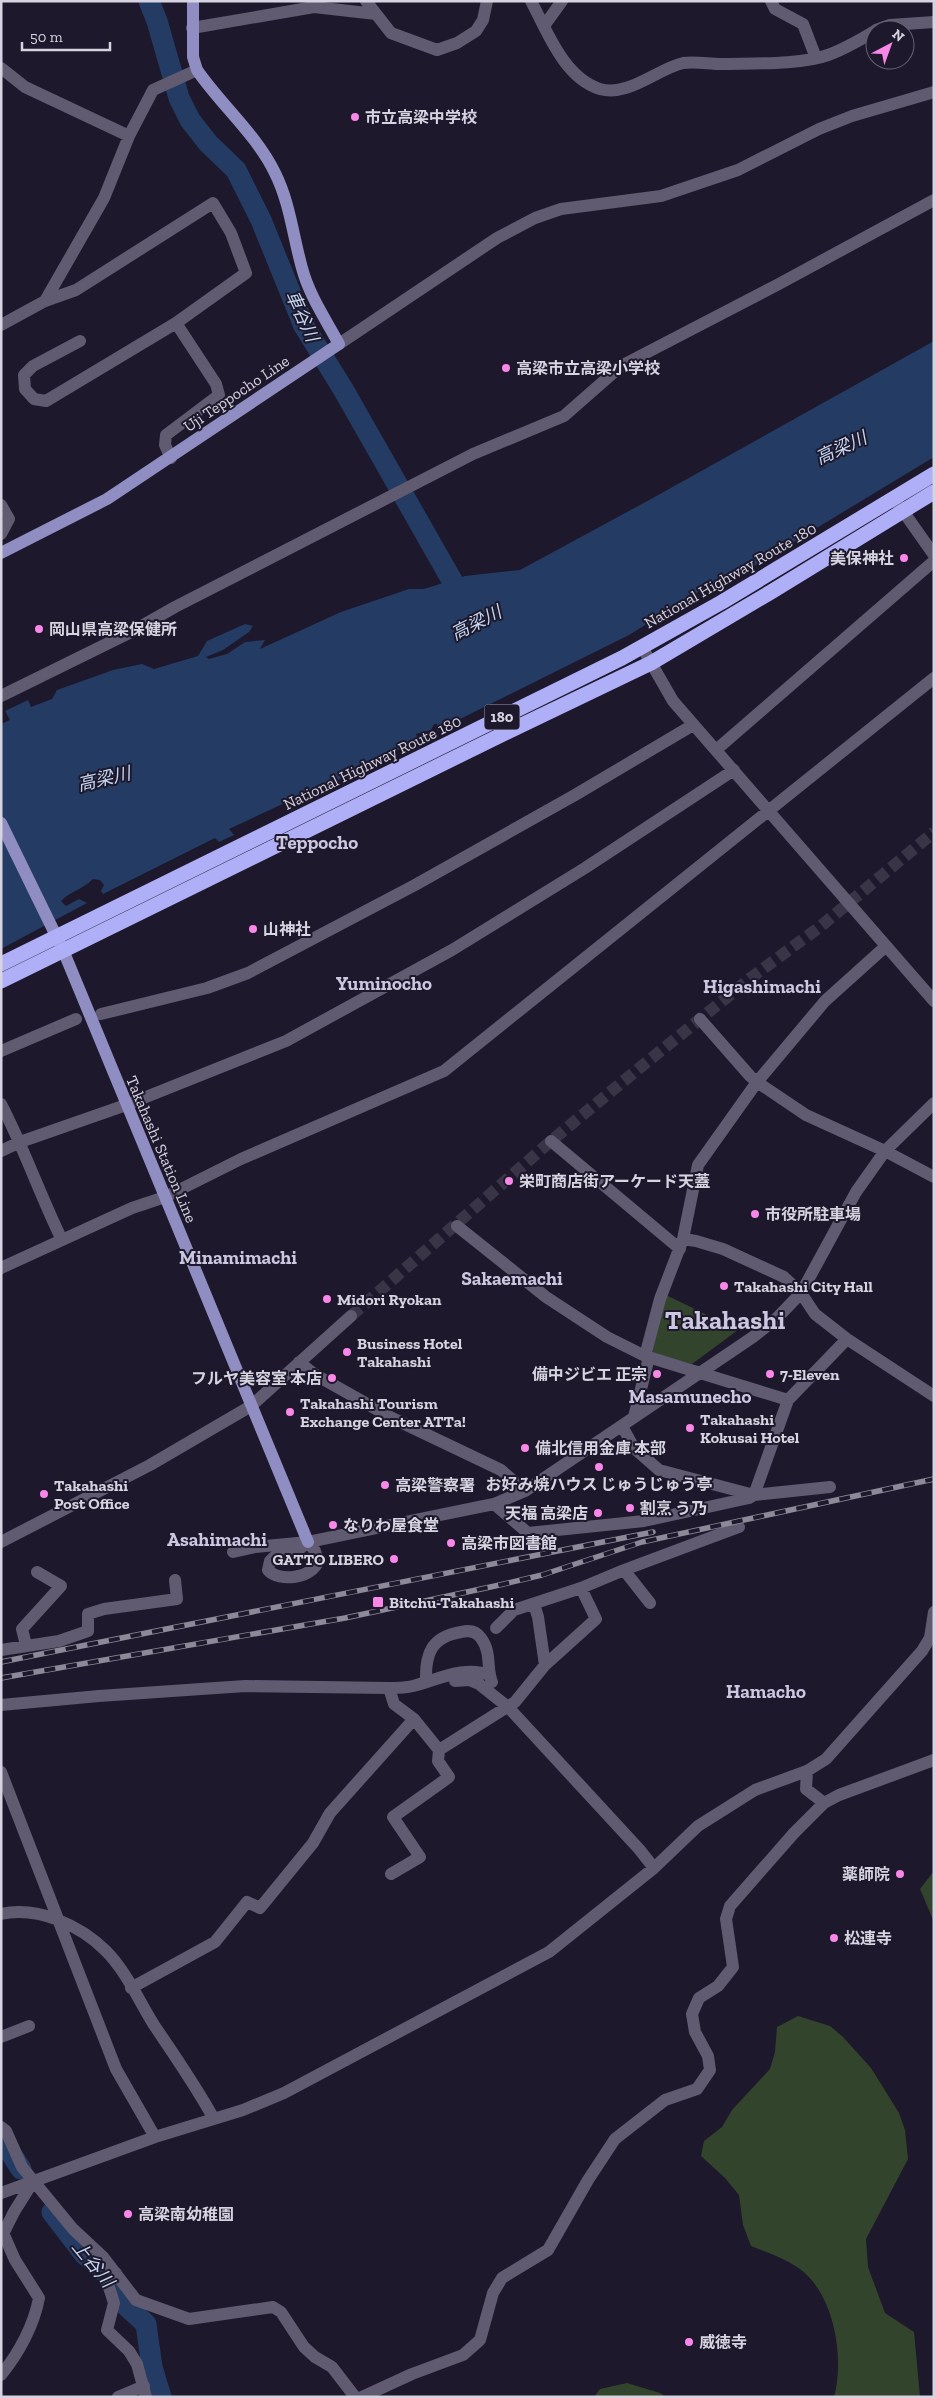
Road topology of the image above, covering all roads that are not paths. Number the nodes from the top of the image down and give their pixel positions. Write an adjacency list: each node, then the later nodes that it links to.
1 (193, 1): 11 (main road)
2 (366, 1): 7 (street)
3 (487, 1): 7 (street)
4 (531, 1): 10 (street)
5 (562, 1): 10 (street)
6 (771, 1): 13 (street)
7 (376, 14): 11 (street)
8 (934, 22): 9 (street)
9 (915, 23)
10 (544, 26): 13 (street)
11 (192, 28): 15 (main road)
12 (865, 36): 13 (street)
13 (816, 58)
14 (1, 68): 17 (street)
15 (192, 72): 17 (street); 23 (main road)
16 (934, 92): 23 (street)
17 (128, 136): 19 (street)
18 (934, 200): 37 (street)
19 (45, 301): 20 (street); 21 (street)
20 (176, 323): 22 (street); 24 (street)
21 (1, 326)
22 (80, 341)
23 (335, 346): 24 (main road, Uji Teppocho Line)
24 (171, 458): 31 (main road, Uji Teppocho Line)
25 (934, 474): 27 (highway, National Highway Route 180 / 180)
26 (934, 492): 29 (highway, National Highway Route 180 / 180)
27 (894, 498): 29 (street); 34 (highway, National Highway Route 180 / 180)
28 (1, 505): 30 (street)
29 (904, 510): 32 (street); 35 (highway, National Highway Route 180 / 180)
30 (1, 534)
31 (1, 553)
32 (934, 555)
33 (934, 561): 39 (street)
34 (642, 647): 35 (street); 43 (highway, National Highway Route 180 / 180)
35 (651, 663): 38 (street); 45 (highway, National Highway Route 180 / 180)
36 (934, 678): 41 (street)
37 (1, 696)
38 (693, 724): 39 (street); 49 (street)
39 (716, 750): 40 (street)
40 (734, 770): 41 (street); 56 (street)
41 (769, 811): 44 (street); 62 (street)
42 (1, 823): 43 (main road)
43 (53, 929): 45 (main road, Takahashi Station Line); 46 (highway, National Highway Route 180 / 180)
44 (885, 947): 48 (street); 53 (street)
45 (64, 950): 47 (highway, National Highway Route 180 / 180); 56 (main road, Takahashi Station Line)
46 (1, 964)
47 (1, 981)
48 (934, 1001)
49 (101, 1014)
50 (700, 1019): 53 (street)
51 (76, 1020): 52 (street)
52 (1, 1051)
53 (757, 1082): 60 (street); 65 (street)
54 (934, 1103): 60 (street)
55 (1, 1104): 58 (street)
56 (126, 1105): 58 (street); 62 (main road, Takahashi Station Line)
57 (551, 1141): 65 (street)
58 (20, 1142): 59 (street); 64 (street)
59 (1, 1151)
60 (885, 1151): 61 (street); 67 (street)
61 (934, 1177)
62 (165, 1197): 64 (street); 75 (main road, Takahashi Station Line)
63 (456, 1226): 70 (street)
64 (62, 1240): 66 (street)
65 (681, 1244): 67 (street); 70 (street)
66 (1, 1268)
67 (801, 1293): 69 (street); 72 (street)
68 (351, 1316): 71 (street)
69 (847, 1339): 73 (street); 74 (street)
70 (647, 1356): 72 (street); 76 (street)
71 (299, 1362): 75 (street); 79 (street)
72 (702, 1372): 74 (street); 76 (street)
73 (934, 1396)
74 (788, 1400): 80 (street)
75 (250, 1406): 83 (street); 84 (main road, Takahashi Station Line)
76 (634, 1417): 77 (street)
77 (622, 1426): 79 (street); 80 (street)
78 (830, 1488): 80 (street)
79 (525, 1490): 81 (street)
80 (754, 1495): 81 (street)
81 (494, 1504): 84 (street)
82 (739, 1527): 86 (street)
83 (1, 1542)
84 (308, 1542): 85 (street)
85 (233, 1552)
86 (624, 1570): 89 (street); 90 (street)
87 (38, 1572): 94 (street)
88 (175, 1580): 94 (street)
89 (581, 1588): 91 (street); 96 (street)
90 (650, 1603)
91 (534, 1604): 93 (street); 96 (street)
92 (934, 1612): 105 (street)
93 (496, 1628)
94 (26, 1645): 95 (street)
95 (1, 1650)
96 (545, 1665): 101 (street)
97 (489, 1675): 98 (street); 98 (street); 101 (street)
98 (426, 1682): 99 (street); 101 (street)
99 (389, 1688): 100 (street); 102 (street)
100 (1, 1705)
101 (508, 1707): 103 (street); 108 (street)
102 (414, 1719): 103 (street); 112 (street)
103 (439, 1750): 109 (street)
104 (934, 1760): 107 (street)
105 (807, 1771): 107 (street); 108 (street)
106 (1, 1772): 111 (street)
107 (824, 1803): 126 (street)
108 (654, 1868): 115 (street)
109 (391, 1874)
110 (1, 1914): 111 (street)
111 (60, 1921): 112 (street); 117 (street)
112 (131, 1988): 115 (street)
113 (29, 2026): 114 (street)
114 (1, 2037)
115 (214, 2118): 117 (street)
116 (1, 2127): 118 (street)
117 (155, 2137): 118 (street)
118 (34, 2180): 119 (street); 120 (street); 121 (street)
119 (1, 2192)
120 (3, 2236): 122 (street)
121 (116, 2273): 123 (street); 125 (street)
122 (1, 2375)
123 (145, 2391): 124 (street)
124 (118, 2397)
125 (355, 2397)
126 (362, 2397)

